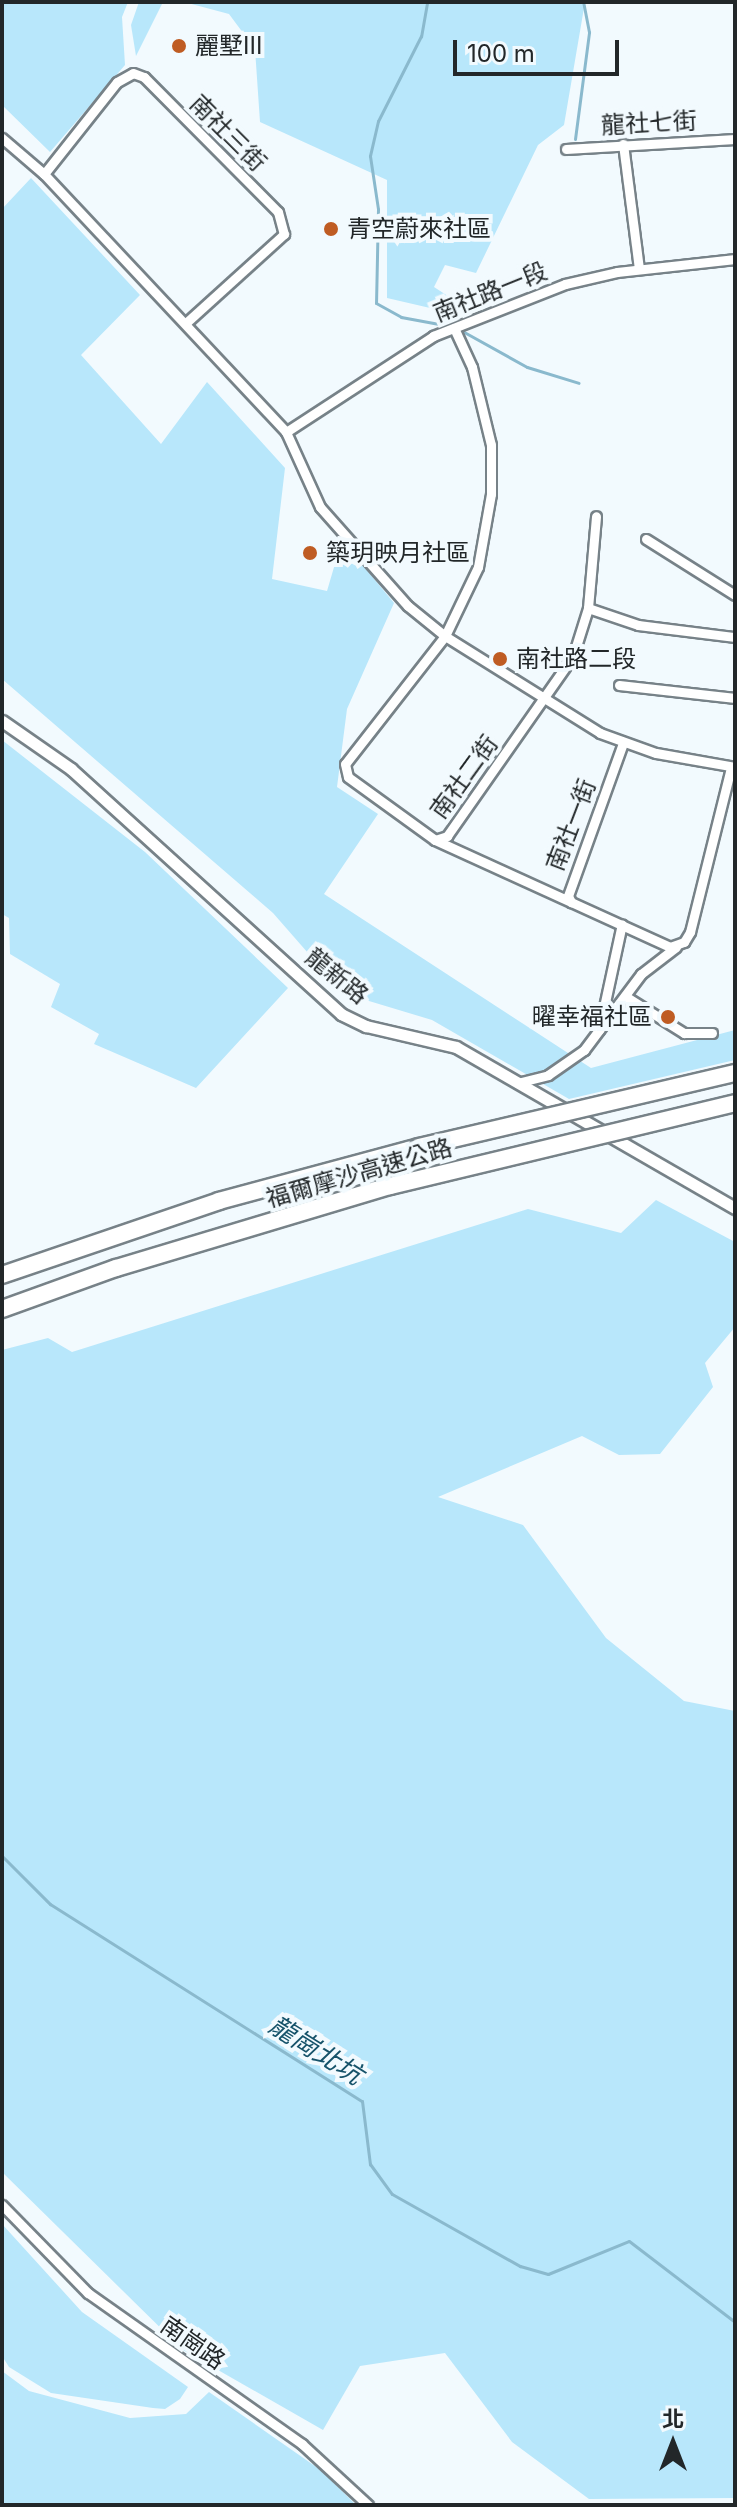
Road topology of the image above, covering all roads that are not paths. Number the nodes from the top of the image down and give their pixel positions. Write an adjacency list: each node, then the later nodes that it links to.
1 (2, 138): 5 (street)
2 (735, 139): 3 (street, 龍社七街)
3 (623, 144): 4 (street, 龍社七街); 7 (street)
4 (566, 149)
5 (44, 174): 8 (street); 8 (street, 南社三街)
6 (735, 259): 7 (street, 南社路一段)
7 (639, 269): 9 (street, 南社路一段)
8 (186, 323): 10 (street)
9 (454, 328): 10 (street, 南社路一段); 15 (street)
10 (286, 432): 15 (street)
11 (596, 516): 14 (street, 南社二街)
12 (646, 539): 13 (street)
13 (735, 595)
14 (588, 608): 16 (street); 18 (street, 南社二街)
15 (445, 636): 18 (street); 23 (street, 南社二街)
16 (735, 637)
17 (619, 685): 19 (street)
18 (547, 697): 21 (street); 23 (street, 南社二街)
19 (735, 698)
20 (2, 721): 31 (street, 龍新路)
21 (623, 743): 22 (street); 24 (street, 南社一街)
22 (733, 767): 26 (street)
23 (435, 840): 24 (street)
24 (571, 902): 25 (street, 南社一街)
25 (622, 924): 26 (street, 南社一街); 29 (street)
26 (677, 946): 27 (street)
27 (625, 996): 28 (street); 29 (street)
28 (712, 1033)
29 (597, 1037): 31 (street)
30 (735, 1073): 34 (highway, 福爾摩沙高速公路, bridge)
31 (517, 1083): 33 (street, 龍新路)
32 (735, 1103): 35 (highway, 福爾摩沙高速公路, bridge)
33 (735, 1208)
34 (2, 1275)
35 (2, 1309)
36 (2, 2205): 37 (street, 南崗路)
37 (368, 2505)

